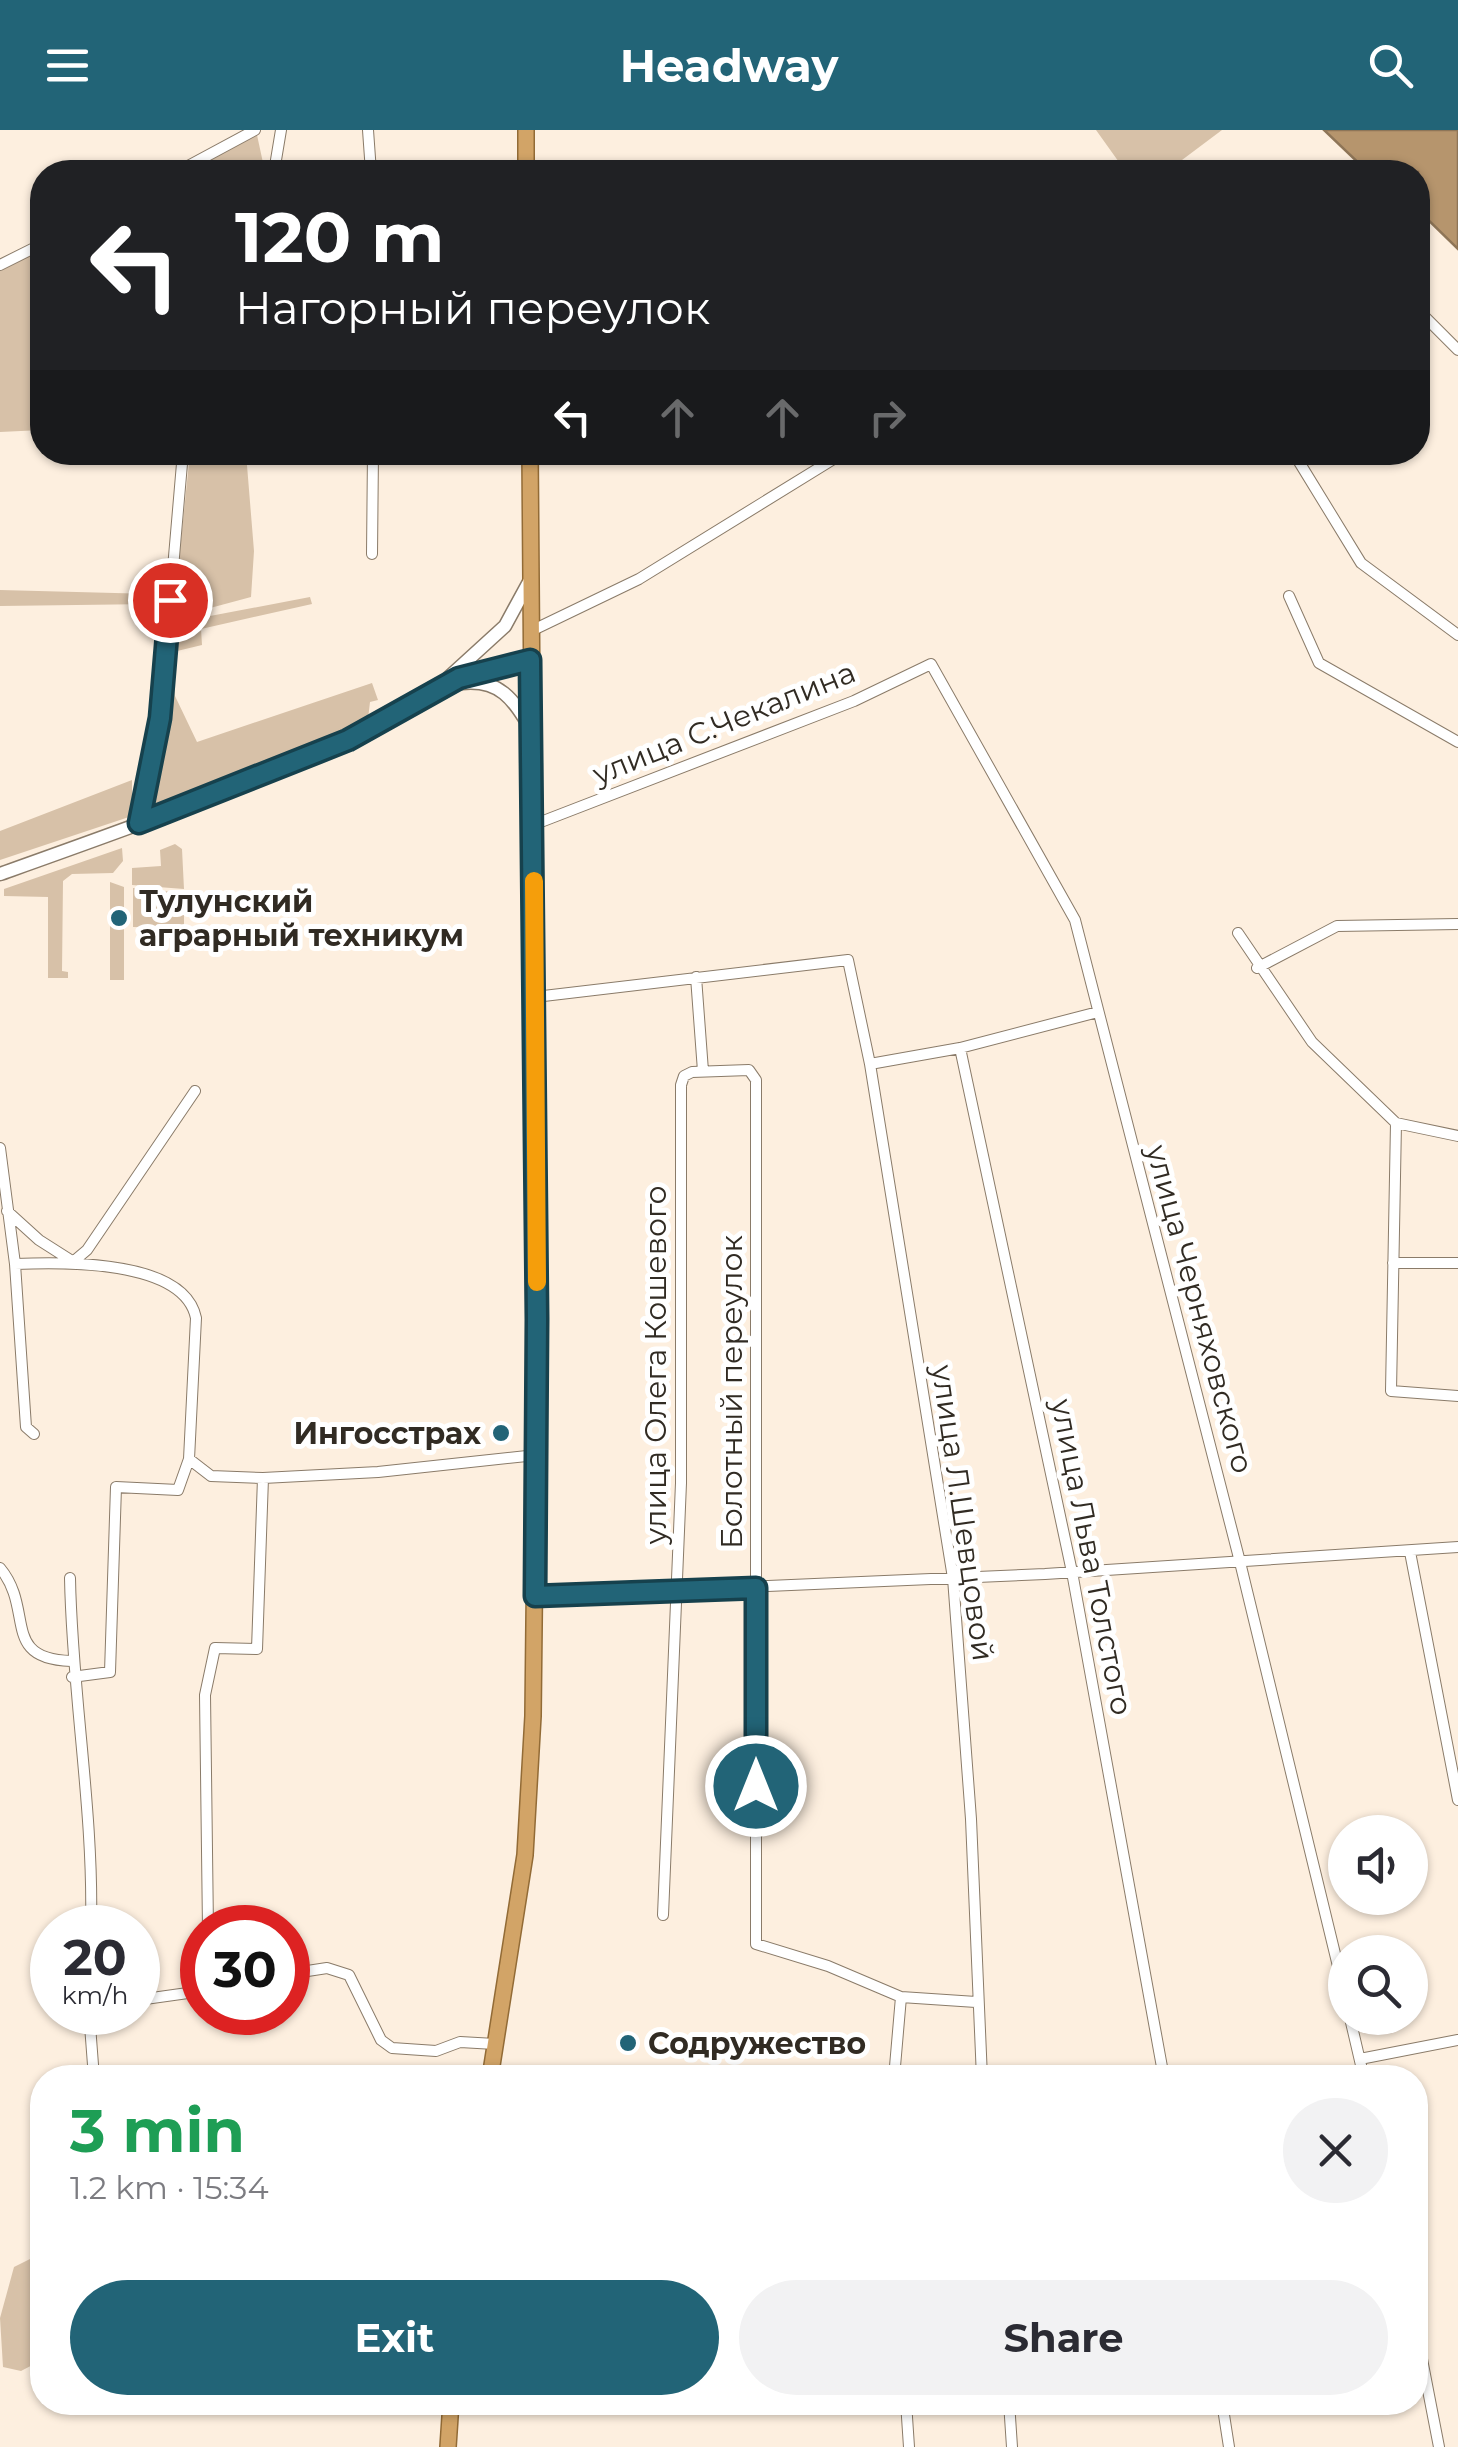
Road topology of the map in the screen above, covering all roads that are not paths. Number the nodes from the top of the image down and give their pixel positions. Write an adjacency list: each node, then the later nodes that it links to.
1 (255, 130): 5 (street)
2 (281, 130): 6 (street)
3 (368, 130): 7 (street)
4 (526, 130): 8 (highway)
5 (209, 160)
6 (277, 160)
7 (370, 160)
8 (526, 160)
9 (30, 250): 10 (street)
10 (0, 264)
11 (1430, 322): 12 (street)
12 (1458, 350)
13 (182, 465): 29 (street)
14 (373, 465): 18 (street)
15 (530, 465): 19 (highway)
16 (823, 465): 21 (street)
17 (1302, 465): 22 (street)
18 (372, 554)
19 (531, 578): 21 (highway); 26 (street)
20 (1289, 596): 28 (street)
21 (531, 631): 23 (highway)
22 (1458, 635)
23 (530, 660): 25 (street); 27 (highway)
24 (932, 664): 30 (street, улица С.Чекалина); 37 (street, улица Черняховского)
25 (444, 686): 26 (street); 27 (street)
26 (422, 699): 29 (street)
27 (532, 729): 30 (highway)
28 (1458, 742)
29 (139, 823): 31 (street)
30 (534, 825): 36 (highway)
31 (0, 874)
32 (1458, 924): 34 (street)
33 (1238, 934): 34 (street)
34 (1258, 968): 42 (street)
35 (696, 976): 36 (street); 39 (street, улица Л.Шевцовой); 40 (street)
36 (534, 998): 52 (highway)
37 (1098, 1012): 38 (street); 57 (street, улица Черняховского)
38 (960, 1048): 39 (street); 59 (street, улица Льва Толстого)
39 (870, 1064): 61 (street, улица Л.Шевцовой)
40 (703, 1071): 62 (street, Болотный переулок); 63 (street, улица Олега Кошевого)
41 (195, 1092): 46 (street)
42 (1396, 1123): 43 (street); 49 (street)
43 (1458, 1136)
44 (0, 1148): 45 (street)
45 (6, 1210): 46 (street); 48 (street)
46 (73, 1262): 48 (street); 53 (street)
47 (1458, 1263): 49 (street)
48 (15, 1264): 51 (street)
49 (1394, 1264): 50 (street)
50 (1458, 1396)
51 (34, 1434)
52 (536, 1455): 54 (street); 64 (highway)
53 (189, 1459): 54 (street); 66 (street)
54 (263, 1478): 69 (street)
55 (1458, 1547): 56 (street)
56 (1410, 1552): 57 (street); 67 (street)
57 (1239, 1558): 59 (street); 71 (street, улица Черняховского)
58 (0, 1568): 65 (street)
59 (1072, 1572): 61 (street); 84 (street, улица Льва Толстого)
60 (70, 1578): 65 (street)
61 (953, 1578): 62 (street); 74 (street, улица Л.Шевцовой)
62 (756, 1588): 63 (street); 73 (street, Болотный переулок)
63 (677, 1591): 64 (street); 70 (street, улица Олега Кошевого)
64 (535, 1596): 78 (highway)
65 (71, 1662): 66 (street)
66 (72, 1677): 68 (street)
67 (1458, 1800)
68 (91, 1905)
69 (208, 1905)
70 (664, 1915)
71 (1330, 1935)
72 (310, 1971): 78 (street)
73 (902, 1997): 74 (street); 82 (street)
74 (976, 2002): 83 (street, улица Л.Шевцовой)
75 (91, 2035): 80 (street)
76 (1354, 2035): 79 (street)
77 (1458, 2040): 79 (street)
78 (495, 2044): 81 (highway)
79 (1360, 2059): 85 (street)
80 (93, 2065)
81 (492, 2065)
82 (895, 2065)
83 (981, 2065)
84 (1162, 2065)
85 (1361, 2065)
86 (1428, 2390): 95 (street)
87 (450, 2415): 91 (highway)
88 (907, 2415): 92 (street)
89 (1009, 2415): 93 (street)
90 (1224, 2415): 94 (street)
91 (448, 2447)
92 (909, 2447)
93 (1012, 2447)
94 (1229, 2447)
95 (1439, 2447)

